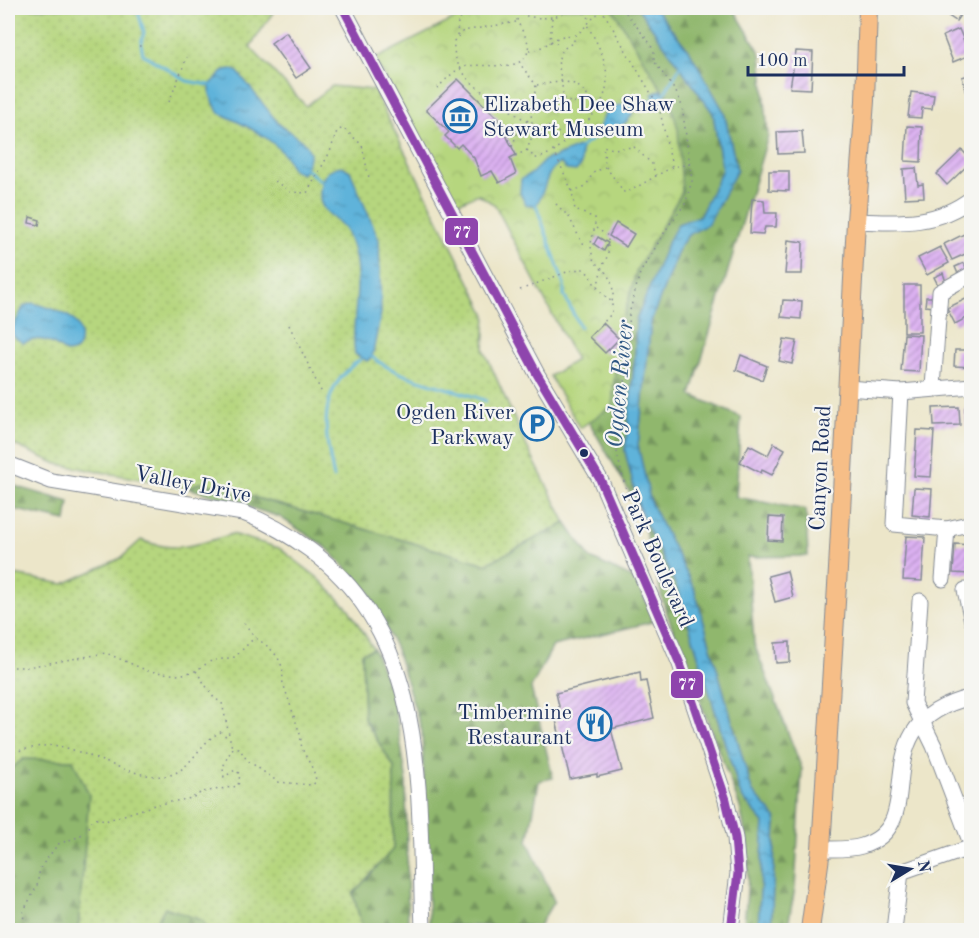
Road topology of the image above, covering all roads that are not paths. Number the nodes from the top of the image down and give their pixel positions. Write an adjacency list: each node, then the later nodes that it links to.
1 (343, 8): 22 (street, Park Boulevard)
2 (868, 8): 4 (main road, Canyon Road)
3 (969, 205): 4 (street)
4 (856, 221): 8 (main road, Canyon Road)
5 (972, 274): 7 (street)
6 (972, 386): 7 (street)
7 (933, 387): 9 (street)
8 (847, 388): 9 (street); 20 (main road, Canyon Road)
9 (901, 392): 12 (street)
10 (8, 464): 21 (street, Valley Drive)
11 (972, 523): 12 (street)
12 (947, 529): 13 (street)
13 (943, 579)
14 (965, 590): 16 (street)
15 (920, 601): 18 (street)
16 (972, 621)
17 (972, 697): 18 (street)
18 (921, 720): 19 (street); 20 (street)
19 (972, 846): 24 (street)
20 (821, 849): 23 (main road, Canyon Road)
21 (423, 930)
22 (731, 930)
23 (810, 930)
24 (894, 930)

